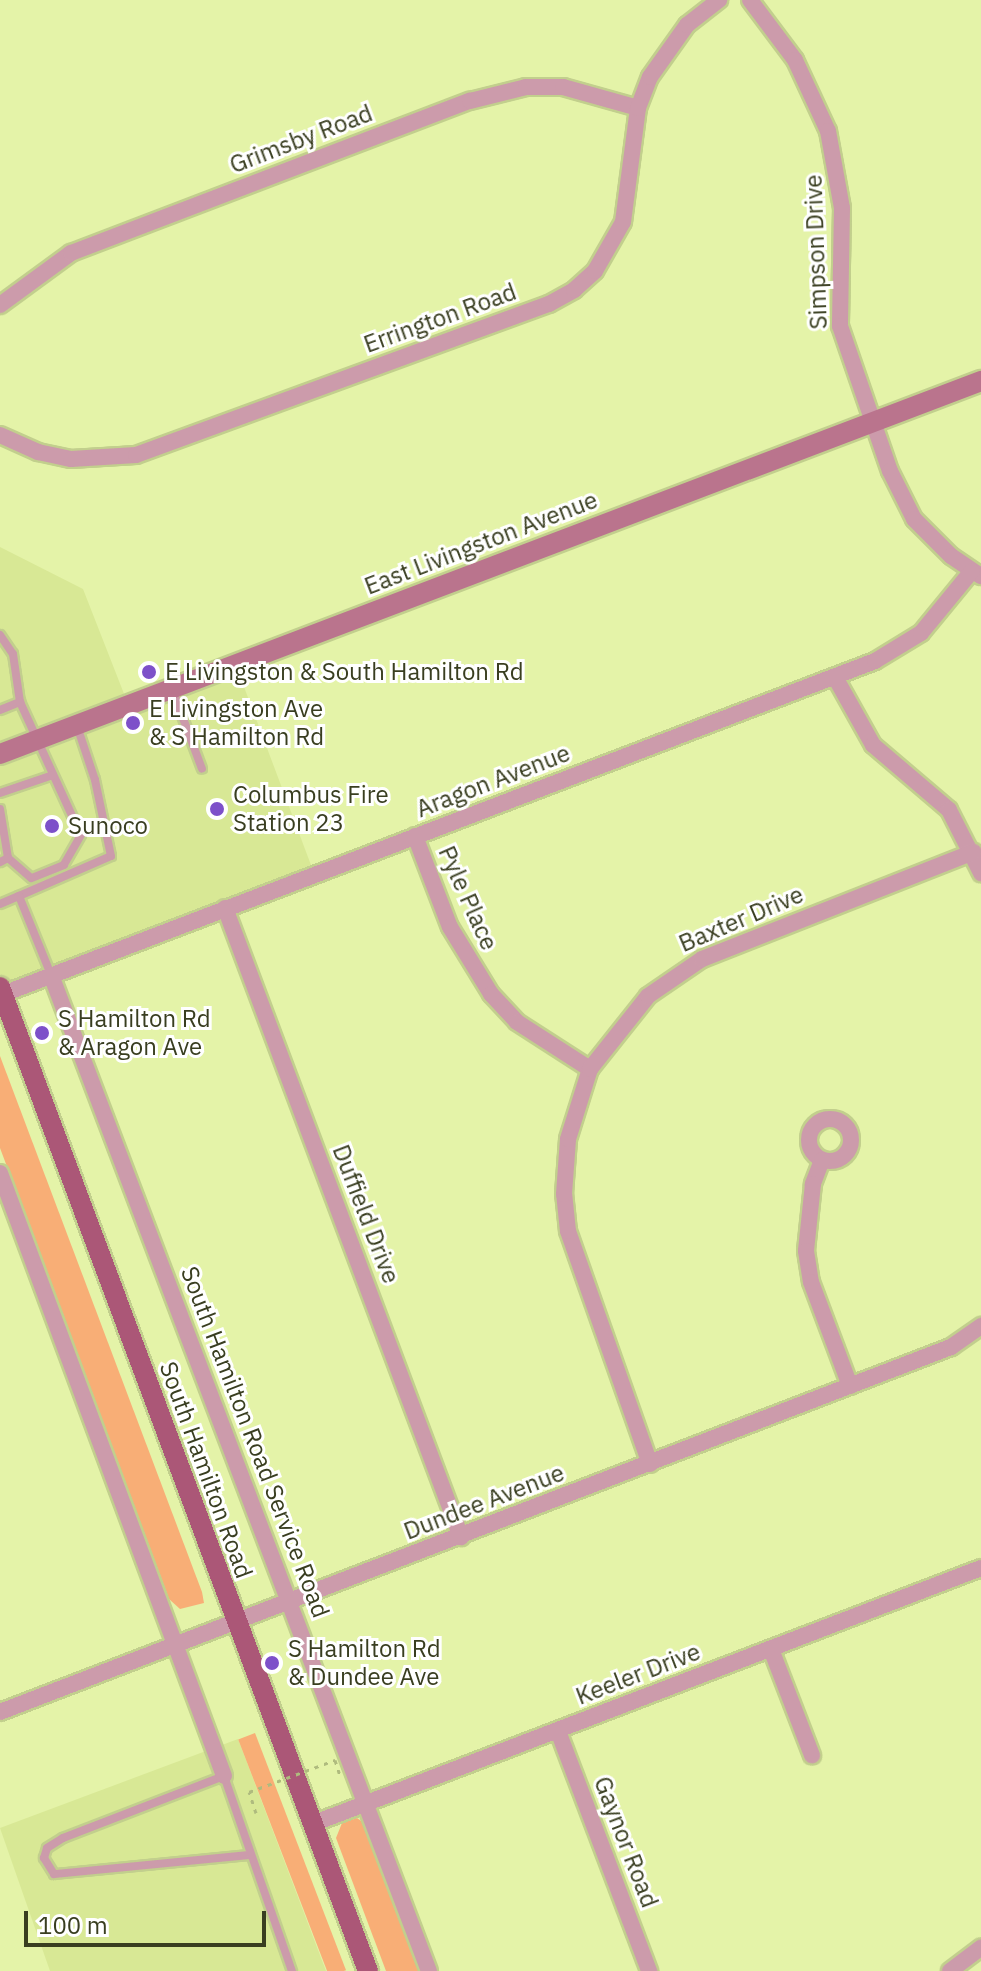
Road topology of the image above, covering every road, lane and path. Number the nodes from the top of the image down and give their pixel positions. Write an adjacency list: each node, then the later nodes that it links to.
1 (719, 0): 3 (street, Errington Road)
2 (750, 0): 6 (street, Simpson Drive)
3 (638, 108): 4 (street, Grimsby Road); 7 (street, Errington Road)
4 (0, 305)
5 (981, 381): 6 (main road, East Livingston Avenue)
6 (872, 424): 8 (street, Simpson Drive); 11 (main road, East Livingston Avenue)
7 (0, 435)
8 (977, 574): 10 (street, Aragon Avenue)
9 (0, 635): 12 (lane)
10 (835, 677): 21 (street, Aragon Avenue); 22 (street)
11 (172, 689): 14 (main road, East Livingston Avenue); 17 (lane)
12 (20, 702): 13 (lane); 15 (lane)
13 (0, 710)
14 (77, 725): 15 (main road, East Livingston Avenue); 25 (lane)
15 (37, 740): 16 (main road, East Livingston Avenue); 18 (lane)
16 (0, 754)
17 (202, 769)
18 (53, 775): 19 (lane); 23 (lane)
19 (0, 793)
20 (0, 809): 23 (lane)
21 (415, 836): 27 (street, Aragon Avenue); 30 (street, Pyle Place)
22 (974, 852): 24 (street); 30 (street, Baxter Drive)
23 (4, 860)
24 (981, 873)
25 (19, 896): 26 (lane); 28 (lane)
26 (0, 904)
27 (225, 908): 28 (street, Aragon Avenue); 36 (street, Duffield Drive)
28 (51, 975): 29 (street, Aragon Avenue); 38 (street, South Hamilton Road Service Road)
29 (1, 990): 39 (main road, South Hamilton Road)
30 (590, 1069): 35 (street, Baxter Drive)
31 (822, 1160): 34 (street)
32 (0, 1173): 40 (street)
33 (981, 1326): 34 (street, Dundee Avenue)
34 (850, 1386): 35 (street, Dundee Avenue)
35 (650, 1464): 36 (street, Dundee Avenue)
36 (461, 1537): 38 (street, Dundee Avenue)
37 (981, 1568): 41 (street, Keeler Drive)
38 (290, 1600): 39 (street, Dundee Avenue); 47 (street, South Hamilton Road Service Road)
39 (235, 1622): 40 (street, Dundee Avenue); 49 (main road, South Hamilton Road)
40 (176, 1645): 42 (street, Dundee Avenue); 46 (street)
41 (771, 1649): 43 (street, Keeler Drive); 44 (street)
42 (0, 1712)
43 (558, 1731): 47 (street, Keeler Drive); 55 (street, Gaynor Road)
44 (812, 1755)
45 (340, 1775): 48 (path, bridge)
46 (224, 1776): 50 (lane); 50 (lane)
47 (366, 1804): 49 (street, Keeler Drive); 54 (street, South Hamilton Road Service Road)
48 (256, 1813)
49 (312, 1824): 53 (main road, South Hamilton Road)
50 (249, 1855): 52 (lane)
51 (981, 1948): 56 (street)
52 (292, 1971)
53 (368, 1971)
54 (429, 1971)
55 (649, 1971)
56 (950, 1971)

